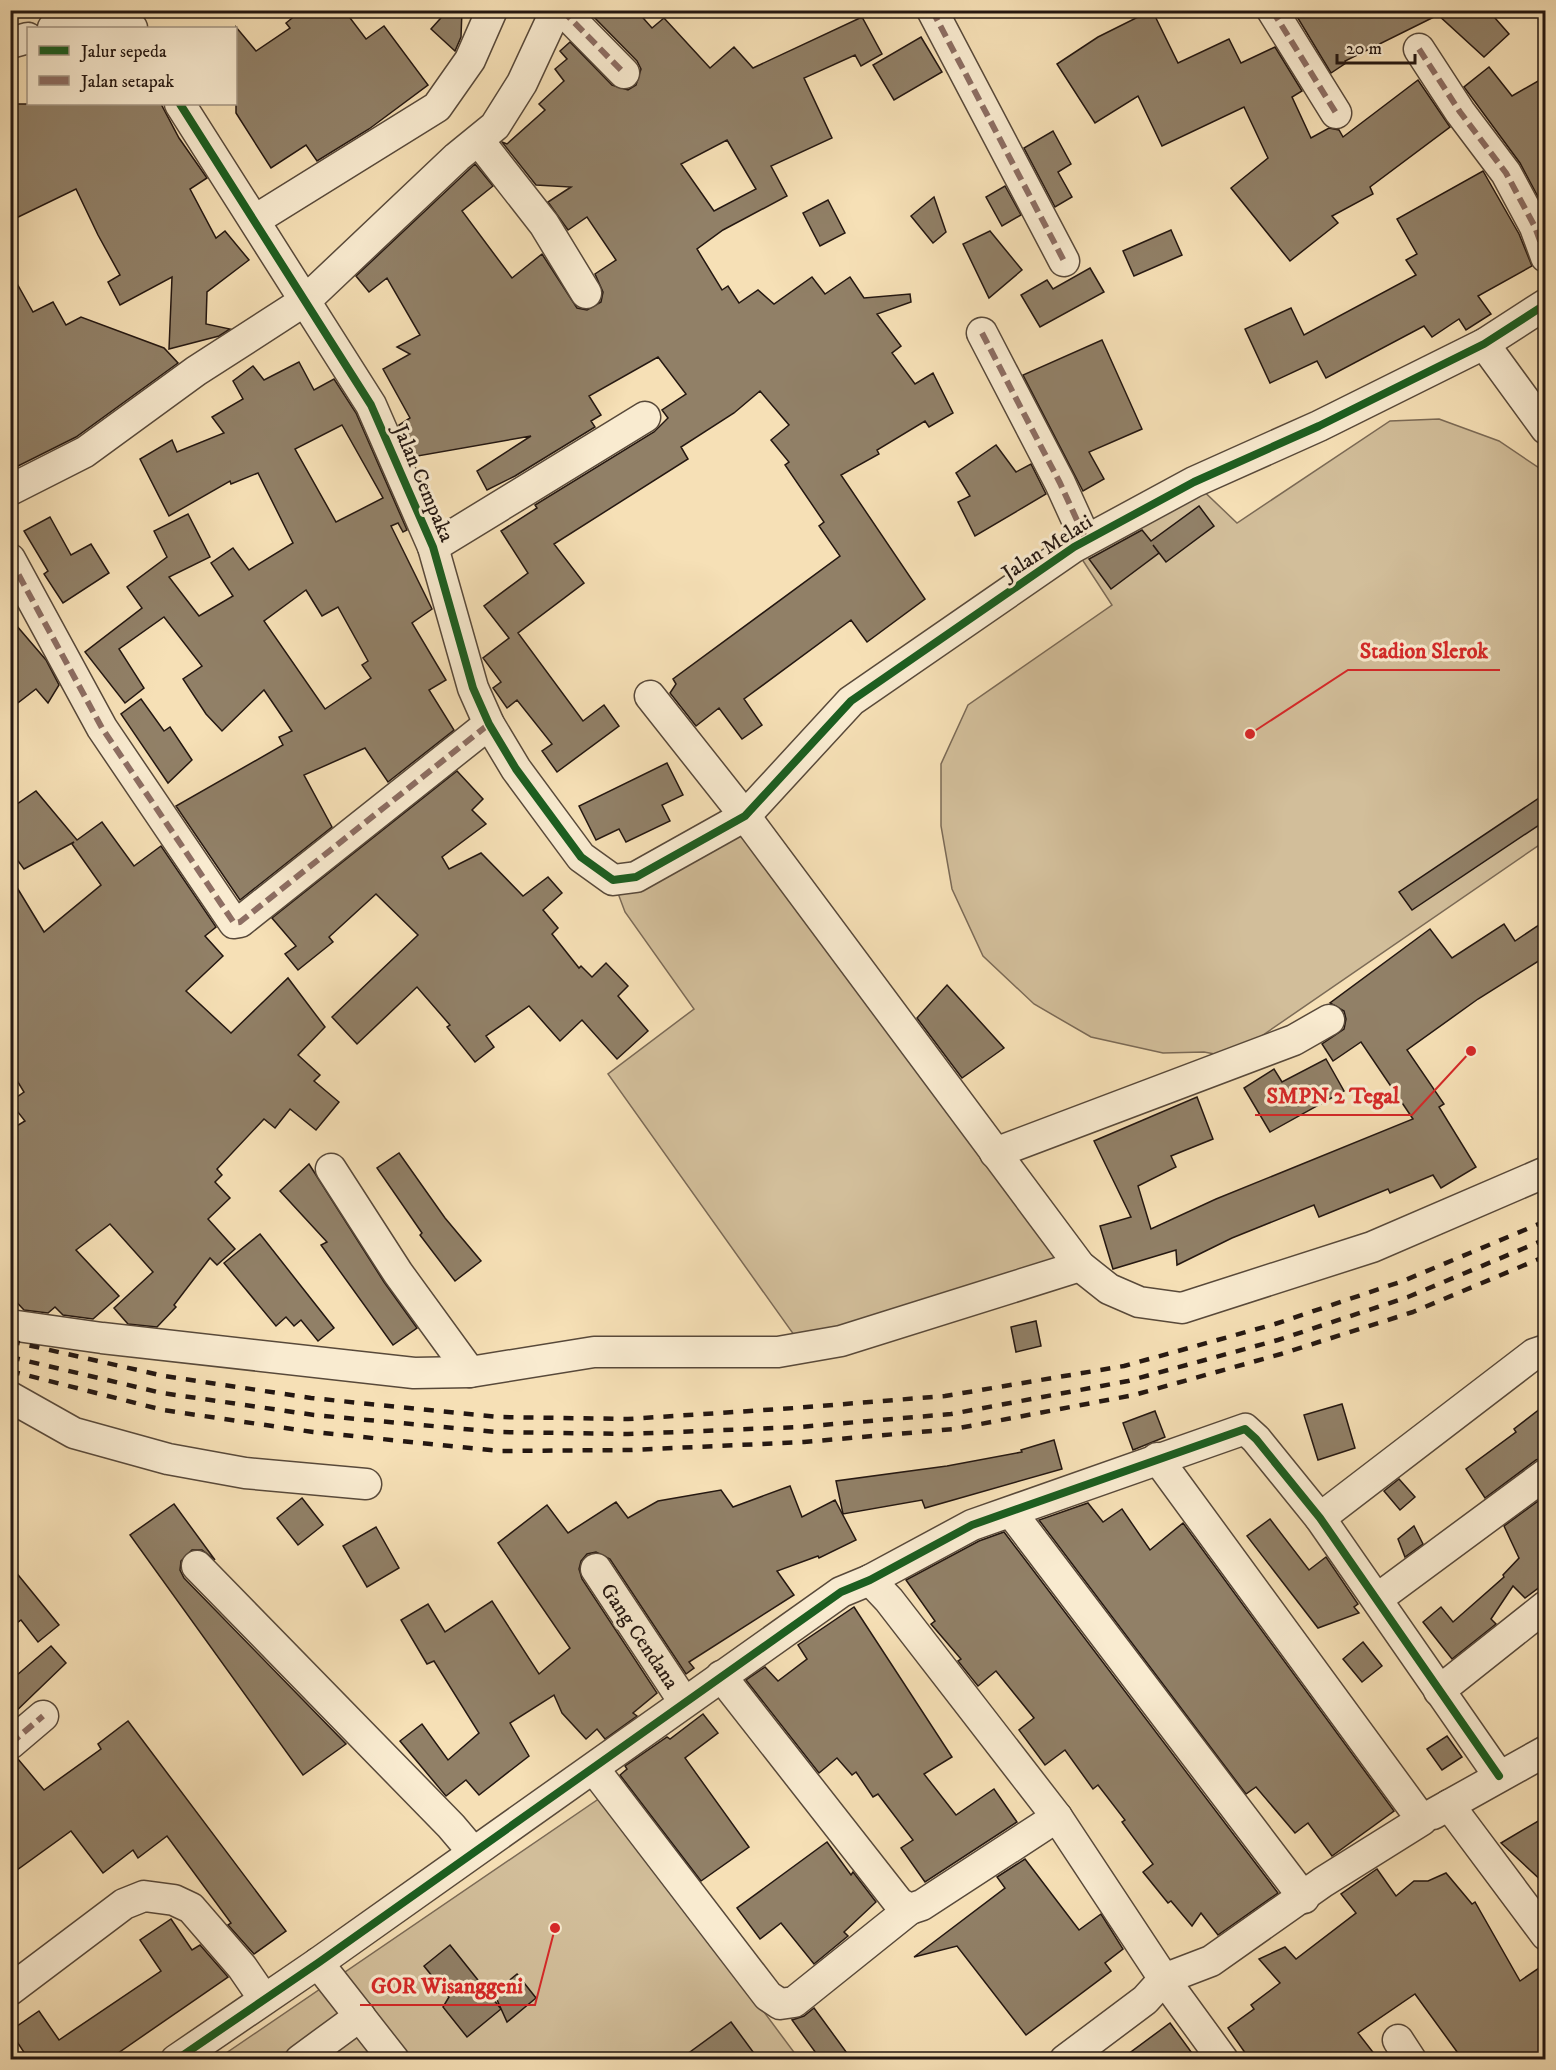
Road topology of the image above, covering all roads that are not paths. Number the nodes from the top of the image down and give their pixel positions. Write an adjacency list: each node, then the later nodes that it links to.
1 (492, 10): 15 (street)
2 (555, 10): 14 (street)
3 (562, 10): 11 (street)
4 (932, 10): 17 (street)
5 (1272, 10): 13 (street)
6 (55, 27): 7 (street)
7 (131, 27)
8 (27, 38): 9 (street)
9 (10, 43)
10 (1419, 49): 16 (street)
11 (624, 73)
12 (181, 105): 15 (street, Jalan Cempaka)
13 (1336, 112)
14 (479, 141): 18 (street); 19 (street)
15 (262, 231): 19 (street, Jalan Cempaka)
16 (1545, 257)
17 (1064, 261)
18 (586, 293)
19 (303, 294): 25 (street); 27 (street, Jalan Cempaka)
20 (1545, 304): 22 (street, Jalan Melati)
21 (982, 333): 26 (street)
22 (1484, 344): 24 (street); 26 (street, Jalan Melati)
23 (645, 417): 27 (street)
24 (1545, 429)
25 (10, 490)
26 (1086, 540): 31 (street, Jalan Melati)
27 (433, 547): 30 (street, Jalan Cempaka)
28 (10, 559): 30 (street)
29 (650, 696): 31 (street)
30 (489, 724): 32 (street, Jalan Cempaka)
31 (745, 816): 32 (street, Jalan Melati); 34 (street)
32 (613, 880)
33 (1329, 1020): 34 (street)
34 (995, 1153): 37 (street)
35 (331, 1169): 40 (street)
36 (1545, 1172): 37 (street)
37 (1080, 1266): 40 (street)
38 (10, 1324): 40 (street)
39 (1545, 1350): 46 (street)
40 (470, 1372)
41 (10, 1397): 44 (street)
42 (1157, 1458): 45 (street); 46 (street); 62 (street)
43 (1545, 1474): 50 (street)
44 (366, 1484)
45 (1011, 1512): 49 (street); 64 (street)
46 (1320, 1518): 50 (street)
47 (197, 1566): 63 (street)
48 (596, 1569): 54 (street, Gang Cendana)
49 (870, 1580): 52 (street); 61 (street)
50 (1377, 1599): 53 (street)
51 (1545, 1605): 53 (street)
52 (720, 1676): 54 (street); 65 (street)
53 (1439, 1691): 59 (street)
54 (684, 1702): 58 (street)
55 (43, 1716): 56 (street)
56 (10, 1744)
57 (1545, 1751): 59 (street)
58 (594, 1769): 63 (street); 65 (street)
59 (1499, 1776): 60 (street)
60 (1449, 1805): 62 (street); 66 (street)
61 (1057, 1817): 65 (street); 68 (street)
62 (1422, 1820): 64 (street)
63 (473, 1852): 67 (street)
64 (1304, 1898): 68 (street)
65 (910, 1909)
66 (1545, 1935)
67 (318, 1963): 70 (street); 71 (street)
68 (1164, 1979): 75 (street); 76 (street)
69 (10, 1990): 70 (street)
70 (264, 1999): 72 (street)
71 (360, 2016): 73 (street); 74 (street)
72 (176, 2060)
73 (300, 2060)
74 (394, 2060)
75 (1065, 2060)
76 (1223, 2060)

